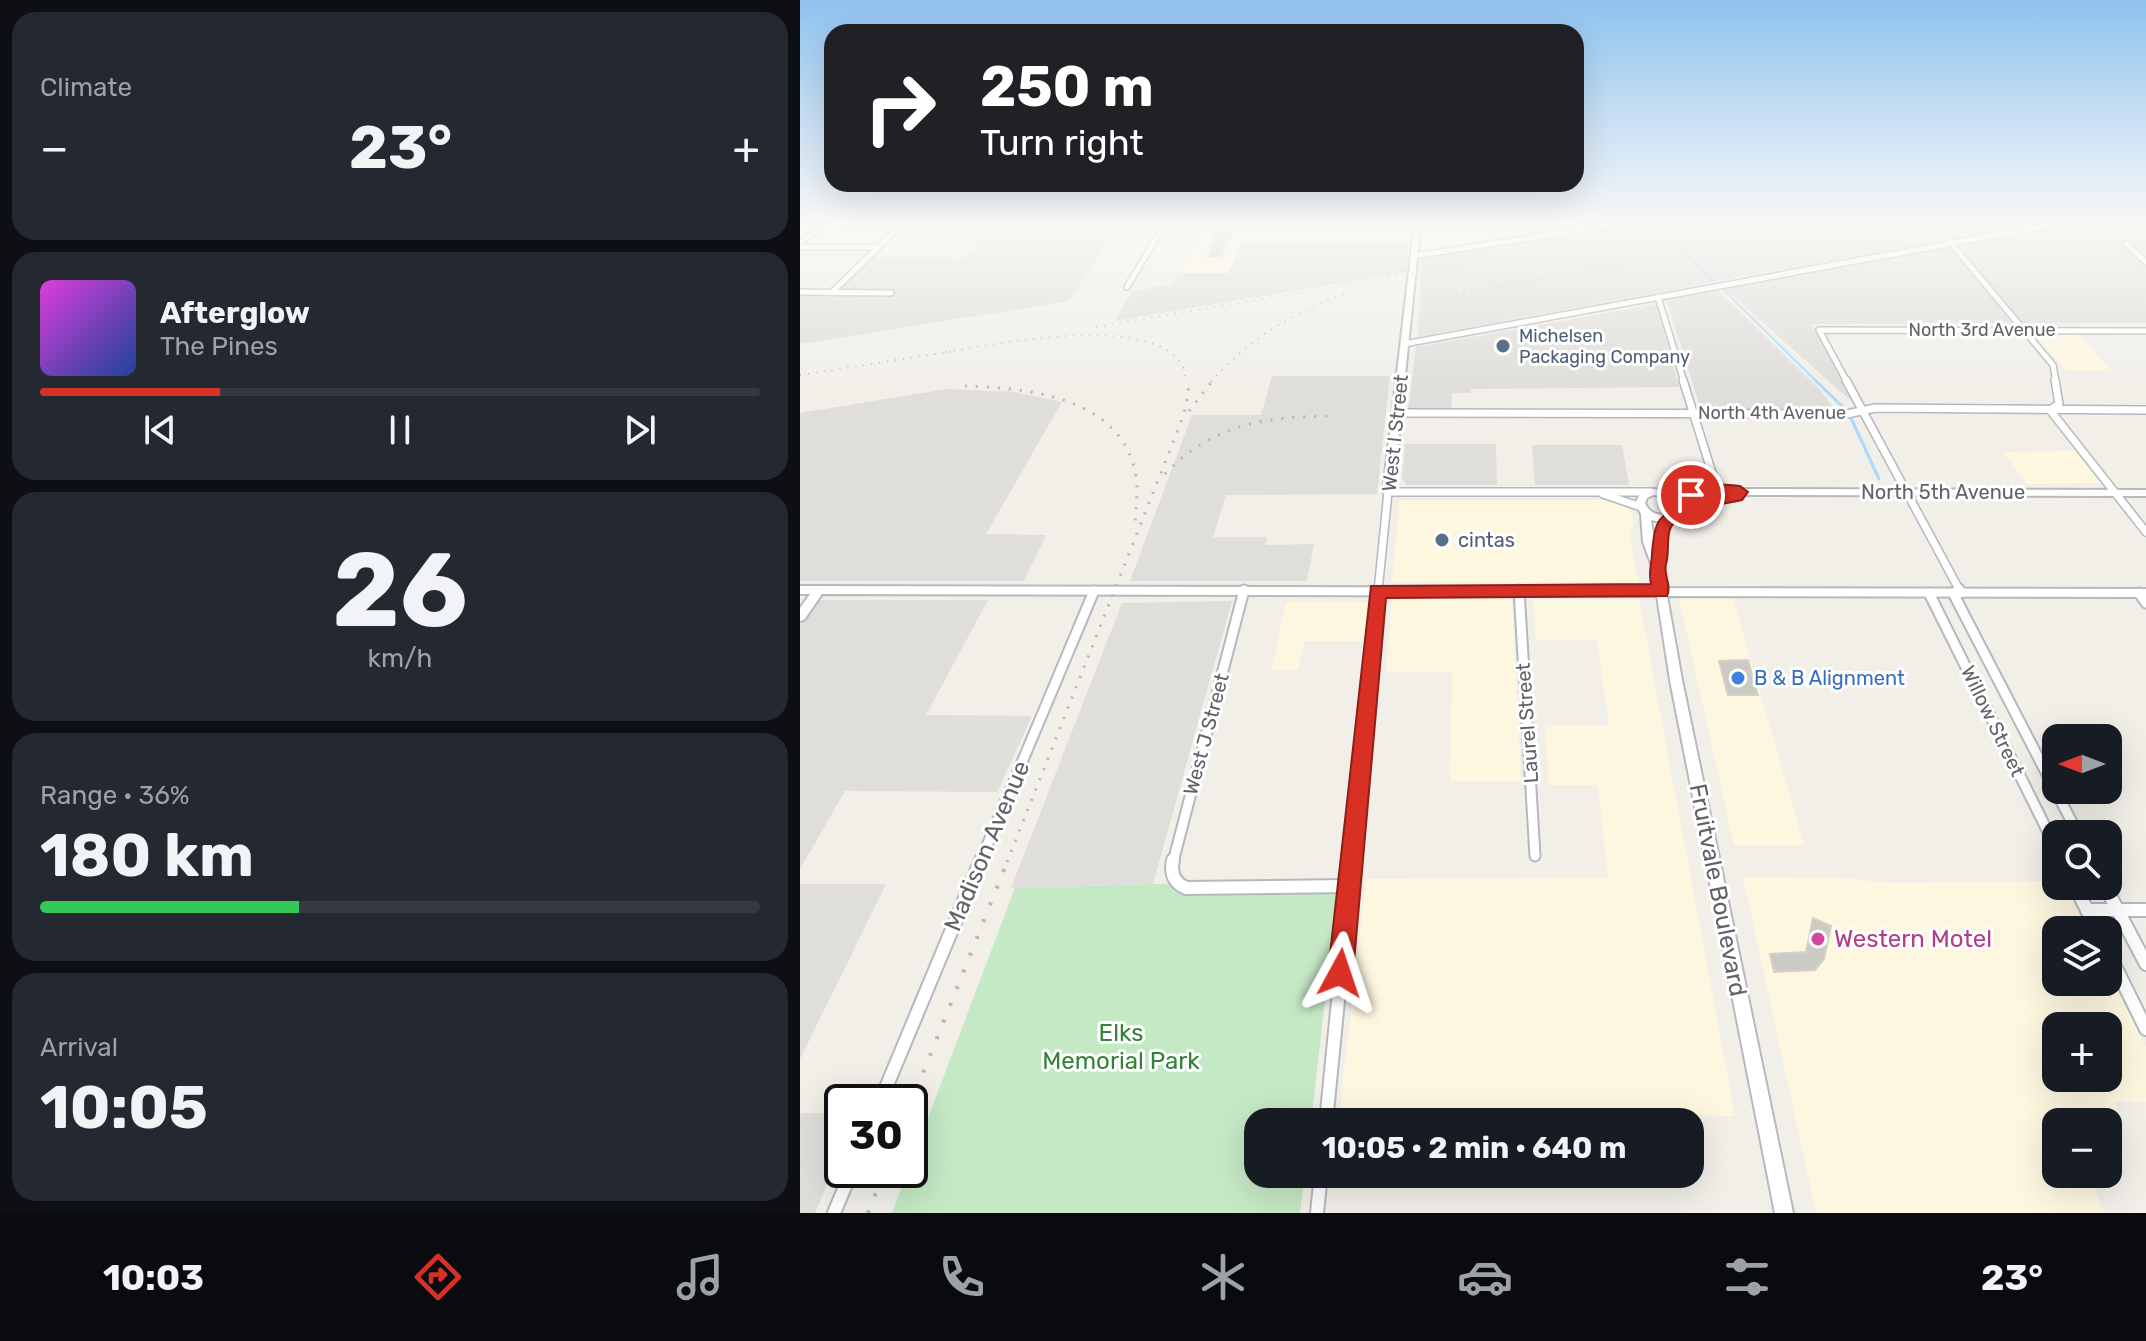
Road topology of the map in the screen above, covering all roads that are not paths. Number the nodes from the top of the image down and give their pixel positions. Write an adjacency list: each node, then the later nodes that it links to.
1 (848, 277): 8 (street)
2 (1133, 277): 6 (street)
3 (1412, 277): 14 (street, West I Street)
4 (1766, 277): 10 (street)
5 (1979, 277): 12 (street)
6 (1127, 287)
7 (800, 292): 8 (street)
8 (832, 292): 9 (street)
9 (891, 293)
10 (1658, 297): 14 (street); 19 (street)
11 (1819, 330): 12 (street, North 3rd Avenue); 17 (street, Willow Street)
12 (2024, 330): 13 (street, North 3rd Avenue); 15 (street)
13 (2146, 331)
14 (1404, 344): 18 (street, West I Street)
15 (2050, 410): 16 (street, North 4th Avenue); 17 (street, North 4th Avenue); 26 (street)
16 (2146, 410)
17 (1862, 411): 19 (street, North 4th Avenue); 21 (street, Willow Street)
18 (1397, 413): 19 (street, North 4th Avenue); 22 (street, West I Street)
19 (1694, 414): 20 (street)
20 (1717, 489): 25 (street, North 5th Avenue); 28 (street, North 5th Avenue)
21 (1907, 491): 25 (street, North 5th Avenue); 26 (street, North 5th Avenue); 41 (street, Willow Street)
22 (1388, 492): 23 (street); 38 (street, West I Street)
23 (1590, 492): 24 (street); 29 (street)
24 (1651, 492): 28 (street); 29 (street)
25 (1740, 492): 30 (street, North 5th Avenue)
26 (2116, 493): 27 (street, North 5th Avenue); 31 (street)
27 (2146, 493)
28 (1668, 494): 30 (street)
29 (1644, 510): 30 (street); 32 (street, Fruitvale Boulevard)
30 (1673, 515): 32 (street, Fruitvale Boulevard)
31 (2146, 532)
32 (1657, 566): 39 (street, Fruitvale Boulevard)
33 (800, 590): 34 (street)
34 (819, 590): 37 (street); 43 (street)
35 (1244, 590): 37 (street); 38 (street); 47 (street, West J Street)
36 (1519, 590): 38 (street); 39 (street); 46 (street, Laurel Street)
37 (1094, 591): 57 (street, Madison Avenue)
38 (1378, 591): 47 (street, West I Street)
39 (1661, 591): 40 (street); 63 (street, Fruitvale Boulevard)
40 (1929, 593): 41 (street); 44 (street, Willow Street)
41 (1957, 593): 42 (street); 45 (street, Willow Street)
42 (2144, 596)
43 (800, 617)
44 (2042, 820)
45 (2071, 820)
46 (1535, 856)
47 (1348, 886): 58 (street, West I Street)
48 (2082, 900): 50 (street)
49 (2112, 900): 51 (street)
50 (2087, 910): 51 (street); 53 (street)
51 (2117, 910): 52 (street); 54 (street)
52 (2146, 910)
53 (2090, 916)
54 (2146, 964)
55 (2122, 980): 56 (street)
56 (2146, 1029)
57 (888, 1084)
58 (1327, 1108)
59 (844, 1188): 61 (street)
60 (1320, 1188): 62 (street)
61 (834, 1213)
62 (1317, 1213)
63 (1784, 1213)

